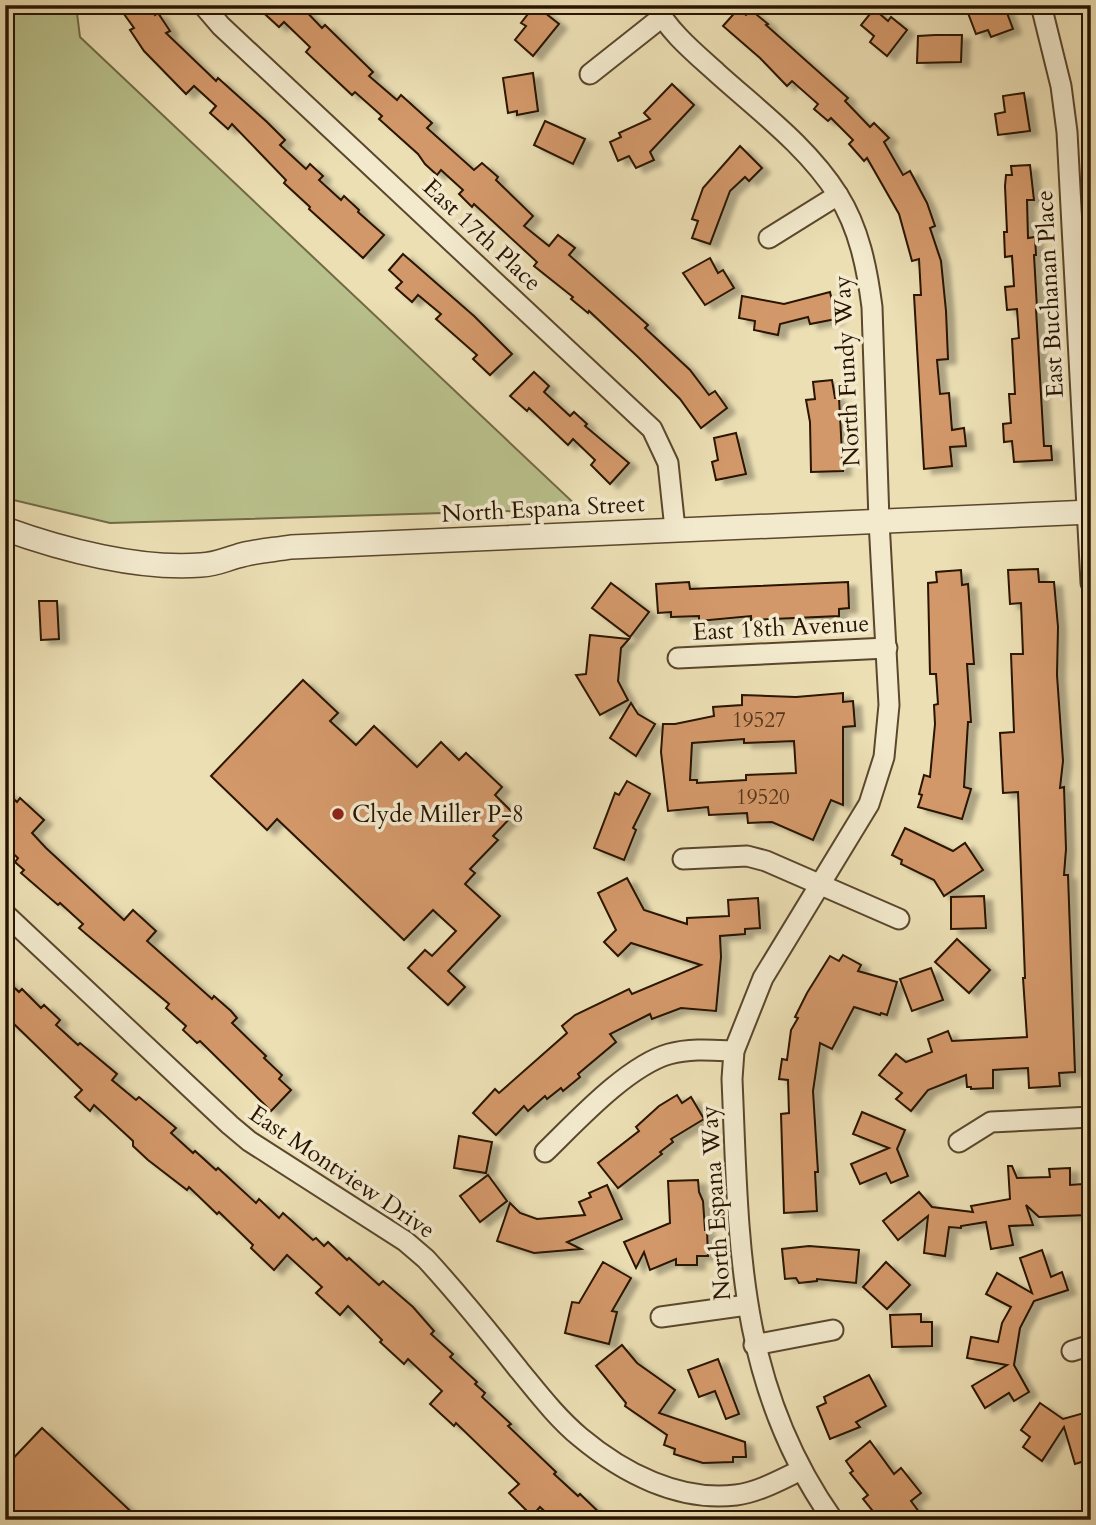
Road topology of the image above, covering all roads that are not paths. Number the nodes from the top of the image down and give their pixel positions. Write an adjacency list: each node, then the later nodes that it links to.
1 (203, 5): 10 (street, East 17th Place)
2 (1041, 5): 7 (street, East Buchanan Place)
3 (659, 11): 4 (street); 5 (street, North Fundy Way)
4 (590, 74)
5 (838, 195): 6 (street); 8 (street, North Fundy Way)
6 (769, 238)
7 (1088, 512): 8 (street, North Espana Street); 11 (street, East Buchanan Place)
8 (879, 521): 10 (street, North Espana Street); 12 (street, North Espana Way)
9 (5, 529): 10 (street, North Espana Street)
10 (675, 529)
11 (1091, 583)
12 (887, 648): 13 (street, East 18th Avenue); 15 (street, North Espana Way)
13 (678, 658)
14 (683, 859): 15 (street)
15 (819, 884): 17 (street); 18 (street, North Espana Way)
16 (5, 914): 26 (street, East Montview Drive)
17 (899, 919)
18 (734, 1051): 21 (street); 22 (street, North Espana Way)
19 (1091, 1116): 20 (street)
20 (959, 1142)
21 (545, 1152)
22 (747, 1305): 23 (street); 25 (street, North Espana Way)
23 (662, 1317)
24 (833, 1330): 25 (street)
25 (754, 1345): 26 (street, North Espana Way)
26 (801, 1470): 27 (street, North Espana Way)
27 (833, 1520)

